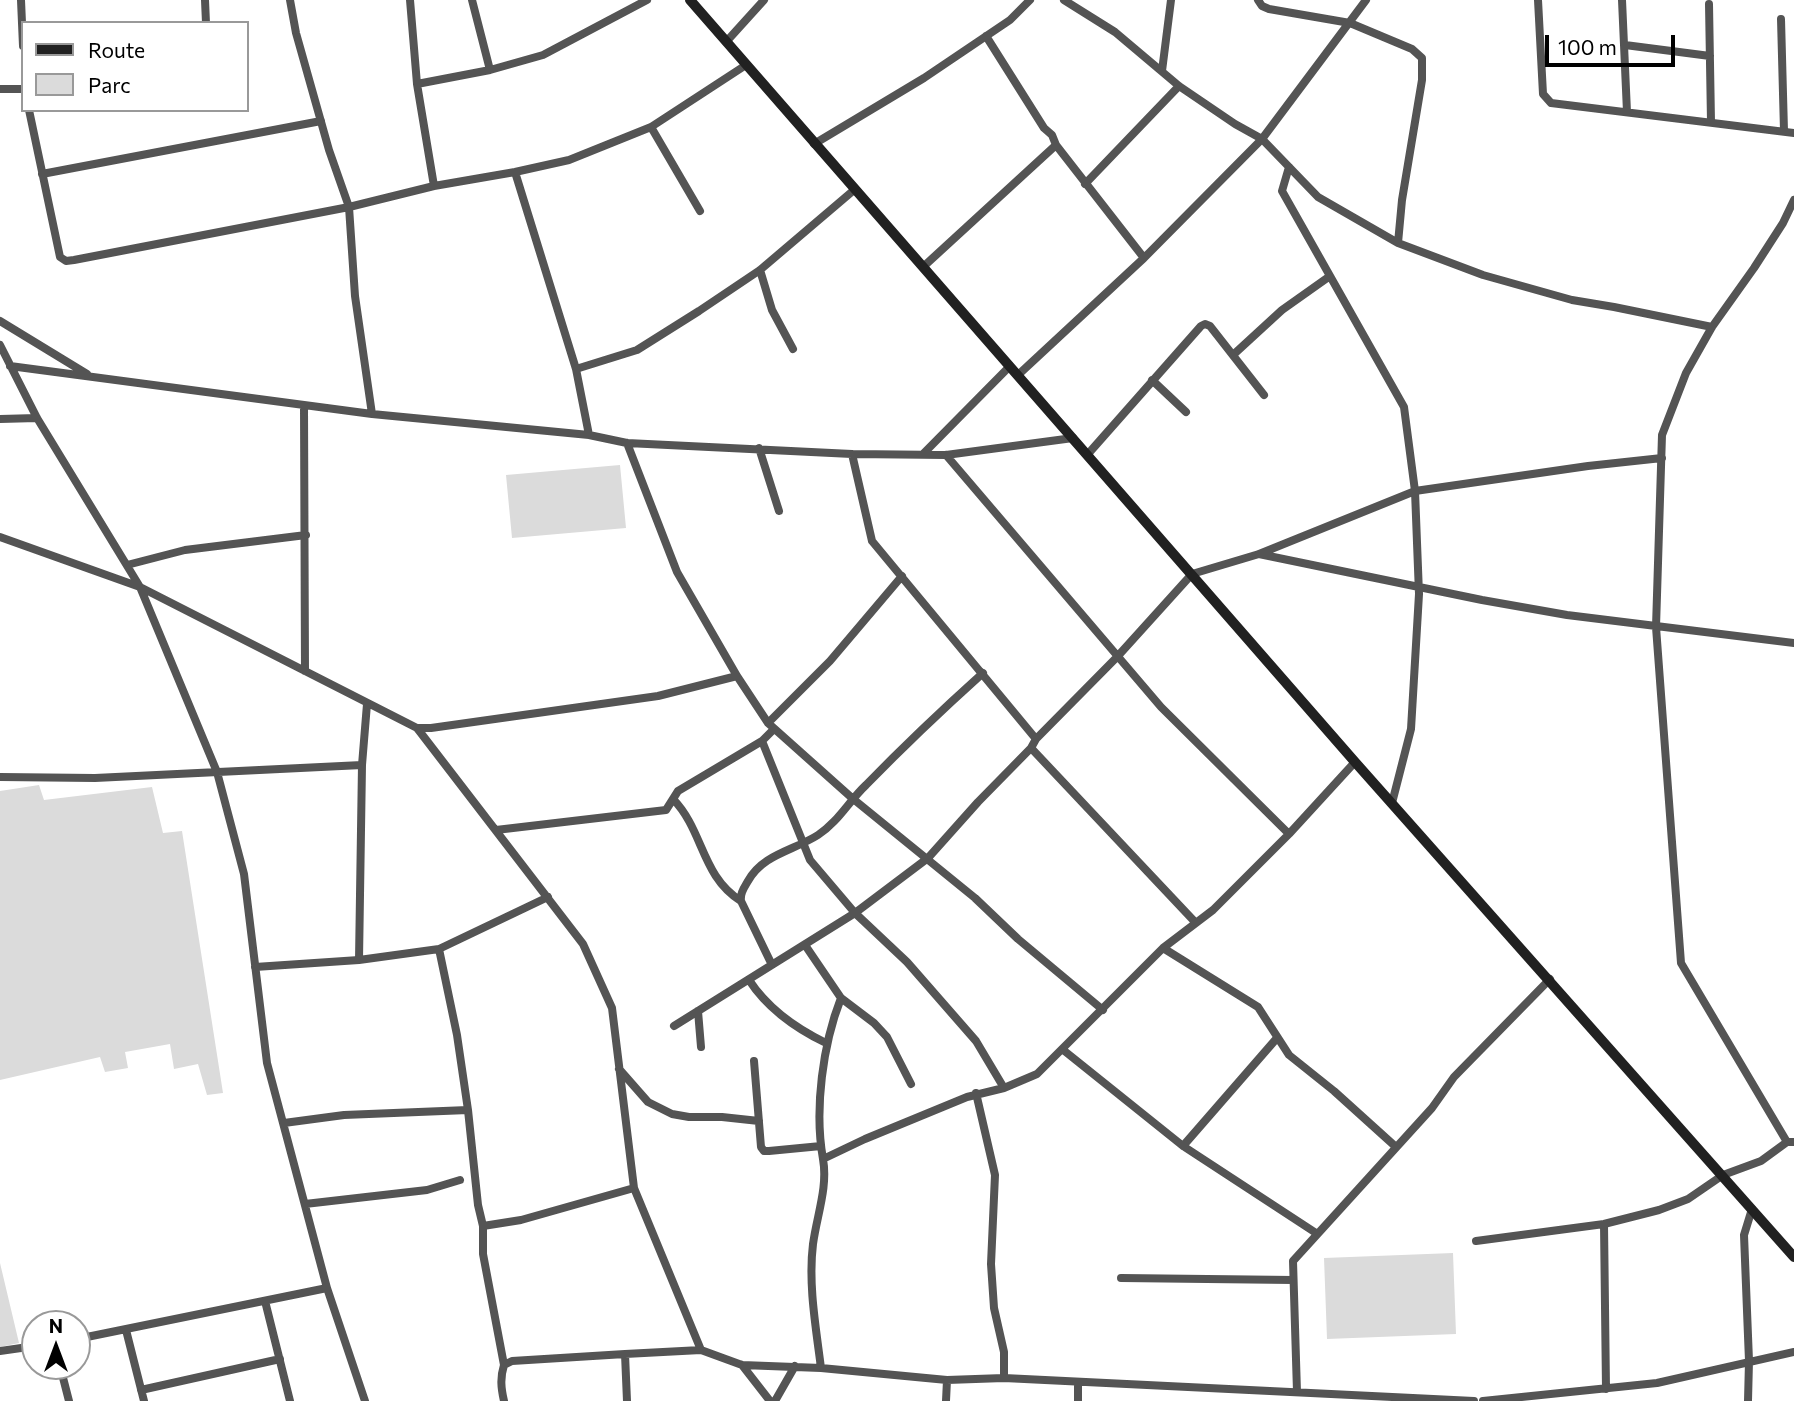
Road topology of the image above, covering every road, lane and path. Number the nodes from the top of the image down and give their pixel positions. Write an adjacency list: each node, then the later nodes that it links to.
1 (21, 0): 18 (street)
2 (205, 0): 19 (street)
3 (290, 0): 34 (street)
4 (410, 0): 28 (street)
5 (472, 0): 26 (street)
6 (647, 0): 26 (street)
7 (690, 0): 22 (main road)
8 (764, 0): 22 (street)
9 (1030, 0): 21 (street)
10 (1064, 0): 27 (street)
11 (1171, 0): 27 (street)
12 (1258, 0): 20 (street)
13 (1366, 0): 20 (street)
14 (1538, 0): 33 (street)
15 (1622, 0): 23 (street)
16 (1709, 4): 24 (street)
17 (1781, 19): 37 (street)
18 (22, 21)
19 (206, 21)
20 (1350, 23): 39 (street); 51 (street)
21 (986, 36): 40 (street); 41 (street)
22 (726, 42): 25 (main road)
23 (1625, 45): 24 (street); 33 (street)
24 (1710, 56): 35 (street)
25 (746, 65): 36 (street); 40 (main road)
26 (490, 70): 28 (street)
27 (1162, 71): 29 (street)
28 (417, 84): 46 (street)
29 (1179, 86): 39 (street); 45 (street)
30 (0, 89): 31 (street)
31 (21, 89)
32 (29, 112): 44 (street)
33 (1627, 112): 35 (street)
34 (321, 121): 44 (street); 49 (street)
35 (1711, 122): 37 (street)
36 (651, 127): 43 (street); 50 (street)
37 (1784, 131): 38 (street)
38 (1794, 133)
39 (1262, 139): 42 (street); 52 (street)
40 (814, 144): 47 (main road)
41 (1056, 145): 45 (street); 53 (street)
42 (1289, 167): 51 (street); 55 (street)
43 (515, 172): 46 (street); 63 (street)
44 (42, 174): 49 (street)
45 (1085, 184): 52 (street)
46 (434, 186): 49 (street)
47 (854, 190): 53 (main road); 54 (street)
48 (1794, 200): 57 (street)
49 (349, 207): 70 (street)
50 (700, 211)
51 (1398, 243): 57 (street)
52 (1144, 258): 64 (street)
53 (922, 267): 62 (main road)
54 (760, 270): 59 (street); 63 (street)
55 (1331, 276): 60 (street); 82 (street)
56 (0, 321): 65 (street)
57 (1712, 327): 81 (street)
58 (0, 345): 61 (street)
59 (793, 349)
60 (1233, 355): 66 (street); 67 (street)
61 (10, 366): 65 (street); 71 (street)
62 (1010, 366): 64 (main road); 77 (street)
63 (576, 369): 73 (street)
64 (1018, 375): 74 (main road)
65 (93, 377): 68 (street)
66 (1152, 380): 69 (street); 79 (street)
67 (1264, 395)
68 (304, 405): 70 (street); 84 (street)
69 (1186, 412)
70 (372, 414): 73 (street)
71 (37, 418): 72 (street); 87 (street)
72 (0, 419)
73 (589, 435): 75 (street)
74 (1073, 438): 79 (main road); 80 (street)
75 (627, 443): 76 (street); 97 (street)
76 (759, 448): 78 (street); 83 (street)
77 (924, 453): 78 (street); 80 (street)
78 (852, 454): 89 (street)
79 (1088, 454): 88 (main road)
80 (946, 455): 94 (street)
81 (1662, 458): 82 (street); 92 (street)
82 (1415, 491): 86 (street); 90 (street)
83 (779, 511)
84 (306, 535): 87 (street); 95 (street)
85 (0, 537): 91 (street)
86 (1259, 554): 88 (street); 90 (street)
87 (127, 565): 91 (street)
88 (1192, 574): 94 (street); 104 (main road)
89 (902, 576): 96 (street); 99 (street)
90 (1419, 586): 92 (street); 110 (street)
91 (140, 587): 95 (street); 106 (street)
92 (1656, 627): 93 (street); 143 (street)
93 (1794, 643)
94 (1116, 657): 101 (street); 112 (street)
95 (305, 671): 98 (street)
96 (982, 673): 101 (street); 109 (street)
97 (737, 676): 99 (street); 100 (street)
98 (367, 704): 100 (street); 105 (street)
99 (771, 726): 102 (street); 109 (street)
100 (417, 728): 111 (street)
101 (1036, 739): 103 (street)
102 (762, 741): 108 (street); 113 (street)
103 (1031, 748): 114 (street); 118 (street)
104 (1356, 762): 110 (main road); 112 (street)
105 (362, 765): 106 (street); 122 (street)
106 (217, 772): 107 (street); 124 (street)
107 (0, 777)
108 (673, 799): 111 (street); 116 (street)
109 (852, 799): 113 (street); 114 (street)
110 (1392, 803): 125 (main road)
111 (496, 830): 115 (street)
112 (1289, 834): 118 (street)
113 (803, 843): 116 (street); 117 (street)
114 (928, 858): 117 (street); 128 (street)
115 (548, 897): 121 (street); 136 (street)
116 (741, 901): 123 (street)
117 (855, 913): 119 (street); 138 (street)
118 (1195, 922): 120 (street)
119 (805, 944): 123 (street); 127 (street)
120 (1163, 947): 128 (street); 131 (street)
121 (439, 949): 122 (street); 140 (street)
122 (359, 960): 124 (street)
123 (772, 965): 126 (street)
124 (255, 967): 142 (street)
125 (1550, 979): 146 (street); 148 (main road)
126 (749, 980): 129 (street); 132 (street)
127 (841, 998): 132 (street); 137 (street)
128 (1103, 1010): 134 (street)
129 (698, 1011): 130 (street); 133 (street)
130 (674, 1026)
131 (1278, 1038): 145 (street); 146 (street)
132 (826, 1042): 144 (street)
133 (701, 1046)
134 (1062, 1049): 138 (street); 145 (street)
135 (754, 1061): 141 (street)
136 (619, 1069): 141 (street); 150 (street)
137 (911, 1084)
138 (1004, 1087): 139 (street)
139 (976, 1093): 147 (street); 175 (street)
140 (468, 1110): 142 (street); 154 (street)
141 (759, 1121): 144 (street)
142 (284, 1123): 151 (street)
143 (1791, 1142): 148 (street)
144 (821, 1146): 147 (street)
145 (1183, 1146): 155 (street)
146 (1396, 1147): 155 (street)
147 (823, 1159): 174 (street)
148 (1723, 1175): 152 (main road); 153 (street)
149 (460, 1180): 151 (street)
150 (634, 1188): 154 (street); 165 (street)
151 (305, 1204): 160 (street)
152 (1752, 1209): 157 (main road); 170 (street)
153 (1604, 1224): 156 (street); 179 (street)
154 (483, 1226): 171 (street)
155 (1316, 1233): 159 (street)
156 (1476, 1241)
157 (1794, 1257)
158 (1121, 1278): 159 (street)
159 (1293, 1280): 181 (street)
160 (327, 1288): 161 (street); 185 (street)
161 (265, 1301): 162 (street); 169 (street)
162 (126, 1330): 163 (street); 180 (street)
163 (91, 1336)
164 (21, 1348): 166 (street)
165 (701, 1350): 168 (street); 172 (street)
166 (0, 1351)
167 (1794, 1352): 170 (street)
168 (625, 1354): 171 (street); 187 (street)
169 (280, 1359): 180 (street); 184 (street)
170 (1749, 1361): 179 (street); 193 (street)
171 (504, 1365): 186 (street)
172 (743, 1365): 173 (street); 188 (street)
173 (795, 1366): 174 (street); 188 (street)
174 (821, 1368): 177 (street)
175 (1003, 1378): 177 (street); 178 (street)
176 (64, 1380): 182 (street)
177 (947, 1380): 189 (street)
178 (1077, 1382): 181 (street); 190 (street)
179 (1606, 1389): 192 (street)
180 (141, 1390): 183 (street)
181 (1297, 1392): 191 (street)
182 (69, 1401)
183 (144, 1401)
184 (290, 1401)
185 (365, 1401)
186 (504, 1401)
187 (626, 1401)
188 (773, 1401)
189 (946, 1401)
190 (1078, 1401)
191 (1474, 1401)
192 (1483, 1401)
193 (1748, 1401)

